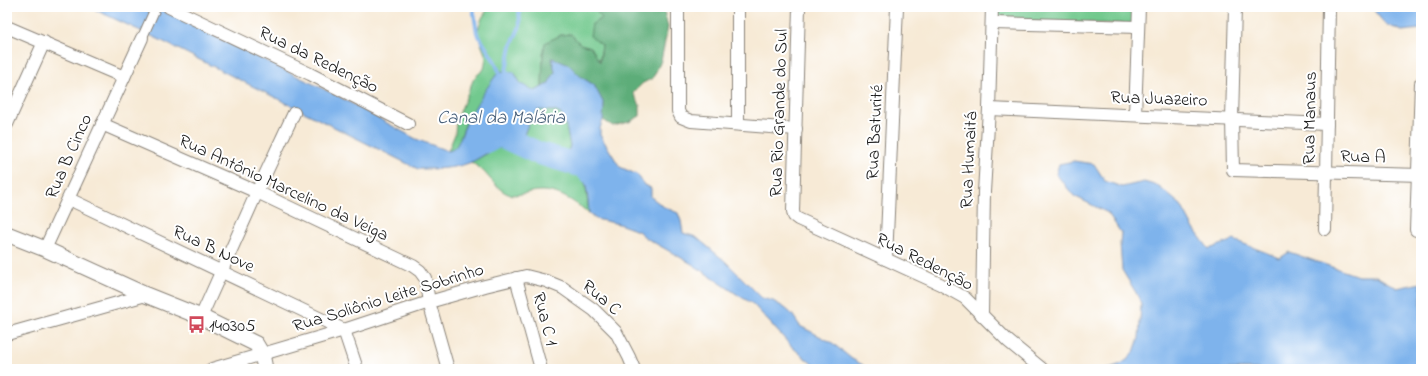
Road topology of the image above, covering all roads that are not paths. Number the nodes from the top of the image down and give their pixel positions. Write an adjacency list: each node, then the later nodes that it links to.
1 (156, 7): 15 (street)
2 (168, 7): 11 (street, Rua da Redenção)
3 (678, 7): 26 (street)
4 (738, 7): 26 (street)
5 (799, 7): 28 (street, Rua Rio Grande do Sul)
6 (897, 7): 38 (street, Rua Baturité)
7 (992, 7): 12 (street, Rua Humaitá)
8 (1139, 7): 14 (street)
9 (1235, 7): 22 (street)
10 (1329, 7): 27 (street, Rua Manaus)
11 (185, 11): 25 (street, Rua da Redenção)
12 (992, 23): 14 (street); 19 (street, Rua Humaitá)
13 (7, 26): 16 (street)
14 (1138, 26): 21 (street)
15 (142, 38): 17 (street, Rua B Cinco)
16 (44, 42): 17 (street); 23 (street)
17 (124, 77): 24 (street, Rua B Cinco)
18 (1421, 83): 30 (street)
19 (989, 109): 21 (street, Rua Juazeiro); 43 (street, Rua Humaitá)
20 (294, 113): 31 (street)
21 (1134, 115): 22 (street, Rua Juazeiro)
22 (1232, 119): 27 (street, Rua Juazeiro); 29 (street, Rua A)
23 (7, 124)
24 (102, 124): 31 (street, Rua Antônio Marcelino da Veiga); 32 (street, Rua B Cinco)
25 (408, 124)
26 (738, 124): 28 (street)
27 (1327, 124): 29 (street, Rua Manaus)
28 (796, 129): 33 (street, Rua Rio Grande do Sul)
29 (1326, 173): 30 (street, Rua A); 34 (street, Rua Manaus)
30 (1420, 175): 35 (street)
31 (257, 192): 39 (street); 42 (street, Rua Antônio Marcelino da Veiga)
32 (69, 199): 37 (street, Rua B Cinco); 39 (street, Rua B Nove)
33 (798, 219): 38 (street, Rua Redenção)
34 (1325, 229)
35 (1416, 230)
36 (11, 239): 37 (street)
37 (45, 250): 41 (street)
38 (886, 259): 43 (street, Rua Redenção)
39 (222, 272): 44 (street); 45 (street, Rua B Nove)
40 (521, 277): 42 (street, Rua Soliônio Leite Sobrinho); 51 (street, Rua C 1); 52 (street, Rua C)
41 (146, 295): 44 (street); 46 (street)
42 (429, 302): 45 (street, Rua Soliônio Leite Sobrinho); 50 (street, Rua Antônio Marcelino da Veiga)
43 (982, 315): 53 (street, Rua Redenção)
44 (201, 317): 47 (street)
45 (344, 330): 47 (street, Rua Soliônio Leite Sobrinho); 49 (street)
46 (7, 334)
47 (263, 362): 48 (street, Rua Soliônio Leite Sobrinho)
48 (212, 369)
49 (357, 369)
50 (448, 369)
51 (541, 369)
52 (634, 369)
53 (1042, 369)

